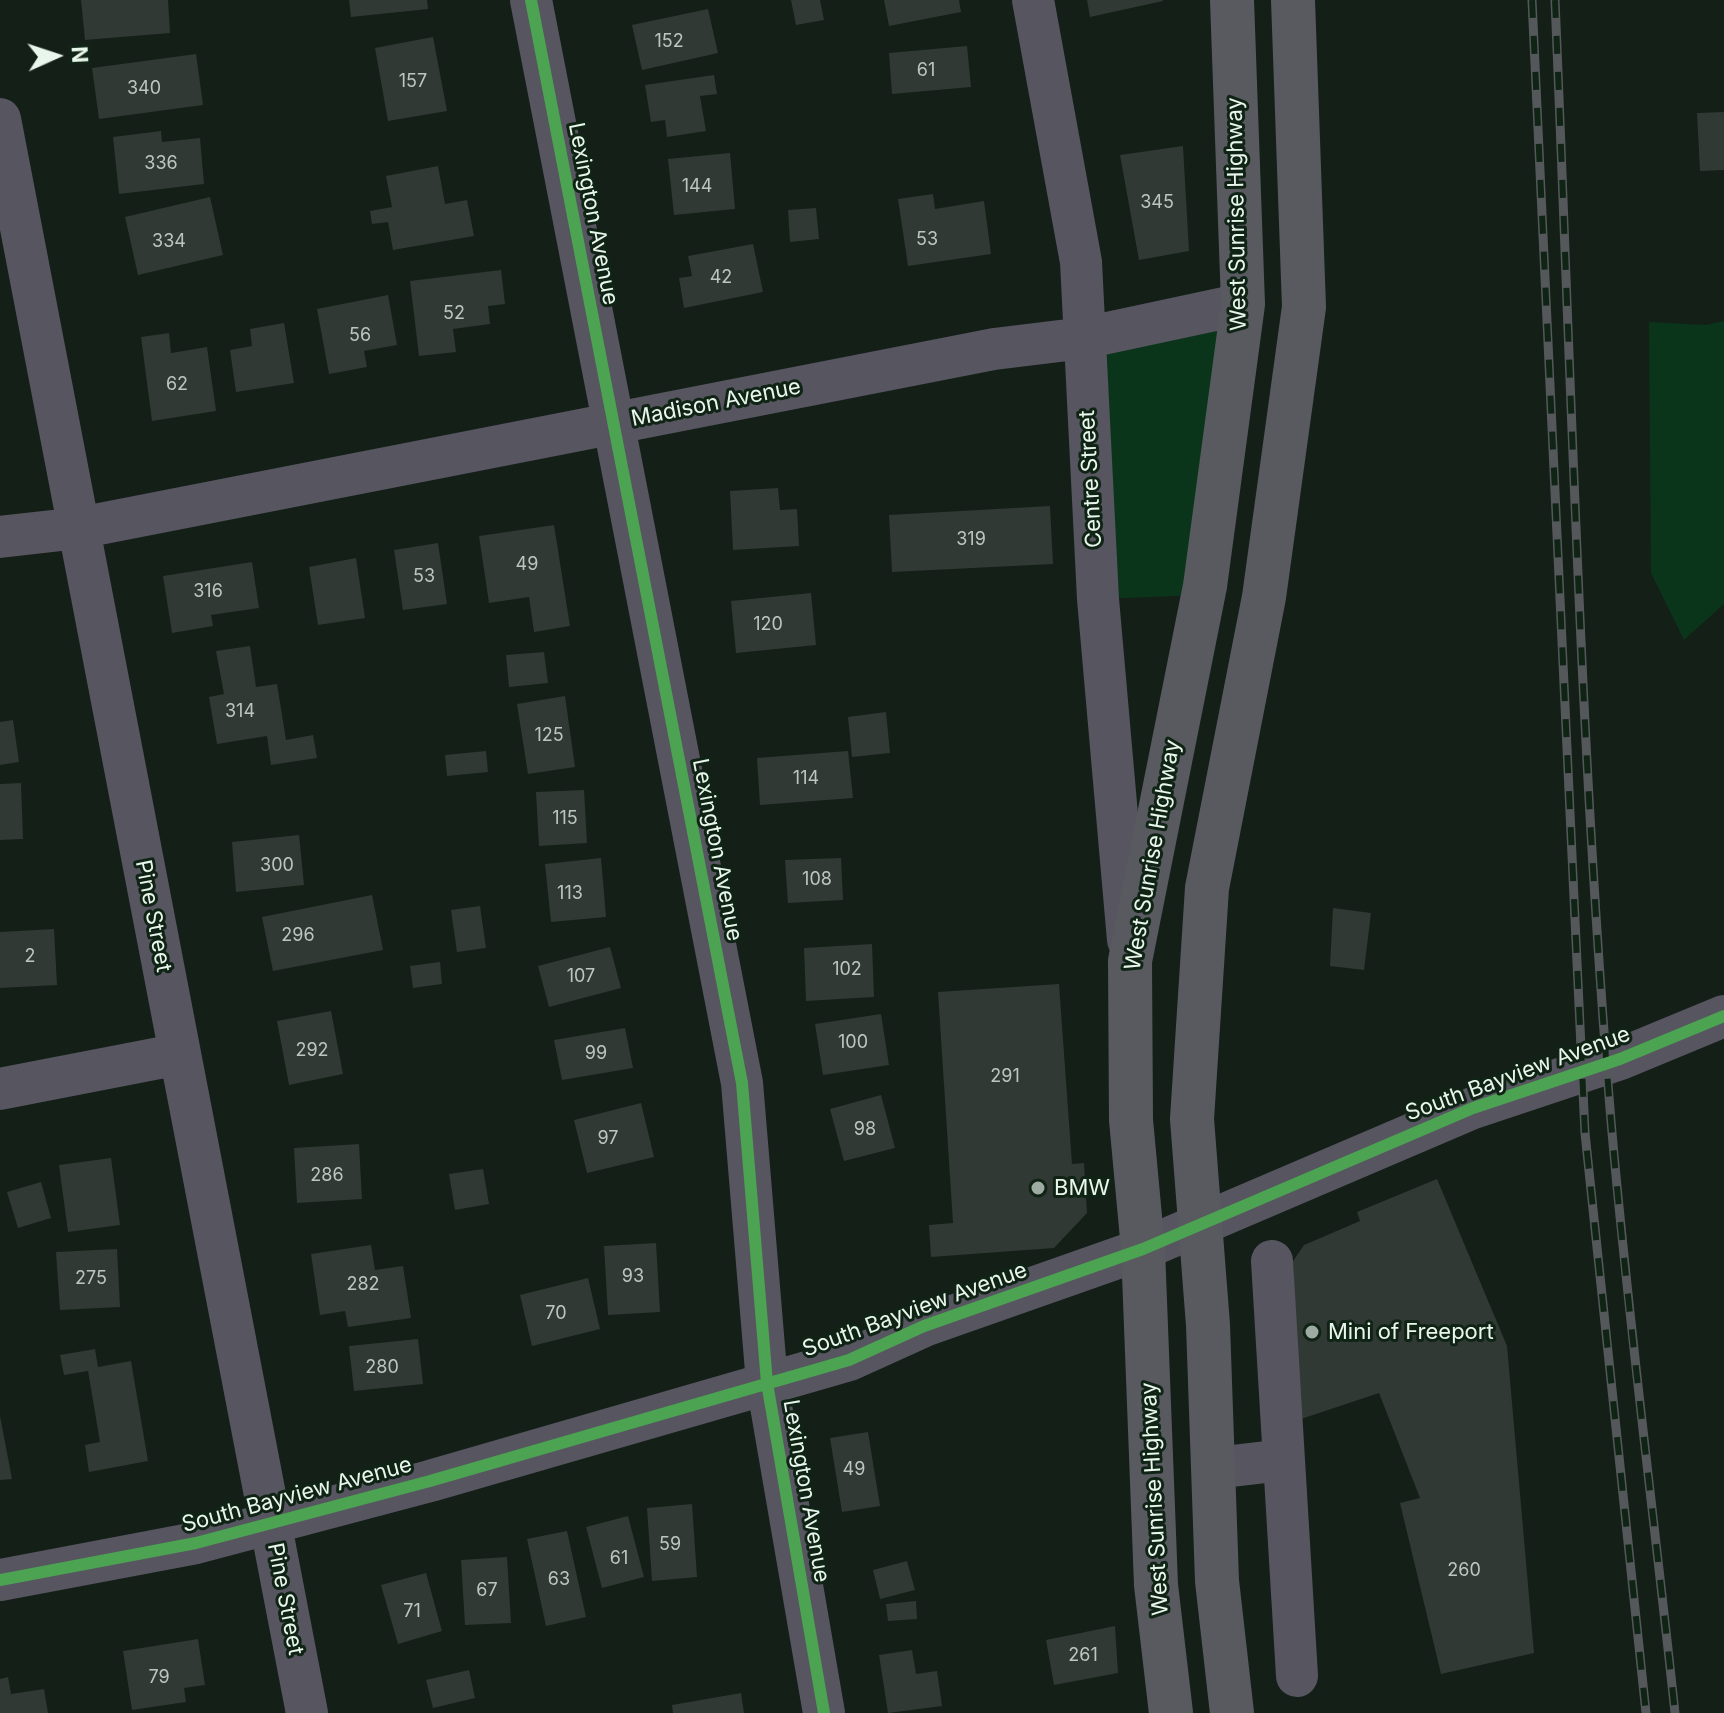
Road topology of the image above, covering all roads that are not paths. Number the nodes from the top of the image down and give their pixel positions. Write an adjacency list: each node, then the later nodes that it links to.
1 (531, 0): 8 (street, Lexington Avenue)
2 (1033, 0): 7 (street, Centre Street)
3 (1232, 0): 6 (highway, West Sunrise Highway)
4 (1293, 0): 15 (highway)
5 (0, 119): 9 (street, Pine Street)
6 (1243, 304): 7 (street, Madison Avenue); 11 (highway, West Sunrise Highway)
7 (1084, 338): 8 (street, Madison Avenue); 11 (street, Centre Street)
8 (613, 423): 9 (street, Madison Avenue); 18 (street, Lexington Avenue)
9 (79, 528): 10 (street, Madison Avenue); 13 (street, Pine Street)
10 (0, 537)
11 (1130, 961): 16 (highway, West Sunrise Highway)
12 (1724, 1016): 15 (street, South Bayview Avenue)
13 (180, 1054): 14 (street); 21 (street, Pine Street)
14 (0, 1089)
15 (1202, 1224): 16 (street, South Bayview Avenue); 20 (highway)
16 (1143, 1249): 18 (street, South Bayview Avenue); 26 (highway, West Sunrise Highway)
17 (1272, 1261): 19 (street)
18 (767, 1383): 21 (street, South Bayview Avenue); 25 (street, Lexington Avenue)
19 (1283, 1460): 20 (street); 23 (street)
20 (1215, 1468): 27 (highway)
21 (270, 1521): 22 (street, South Bayview Avenue); 24 (street, Pine Street)
22 (0, 1580)
23 (1297, 1676)
24 (307, 1713)
25 (824, 1713)
26 (1171, 1713)
27 (1232, 1713)

